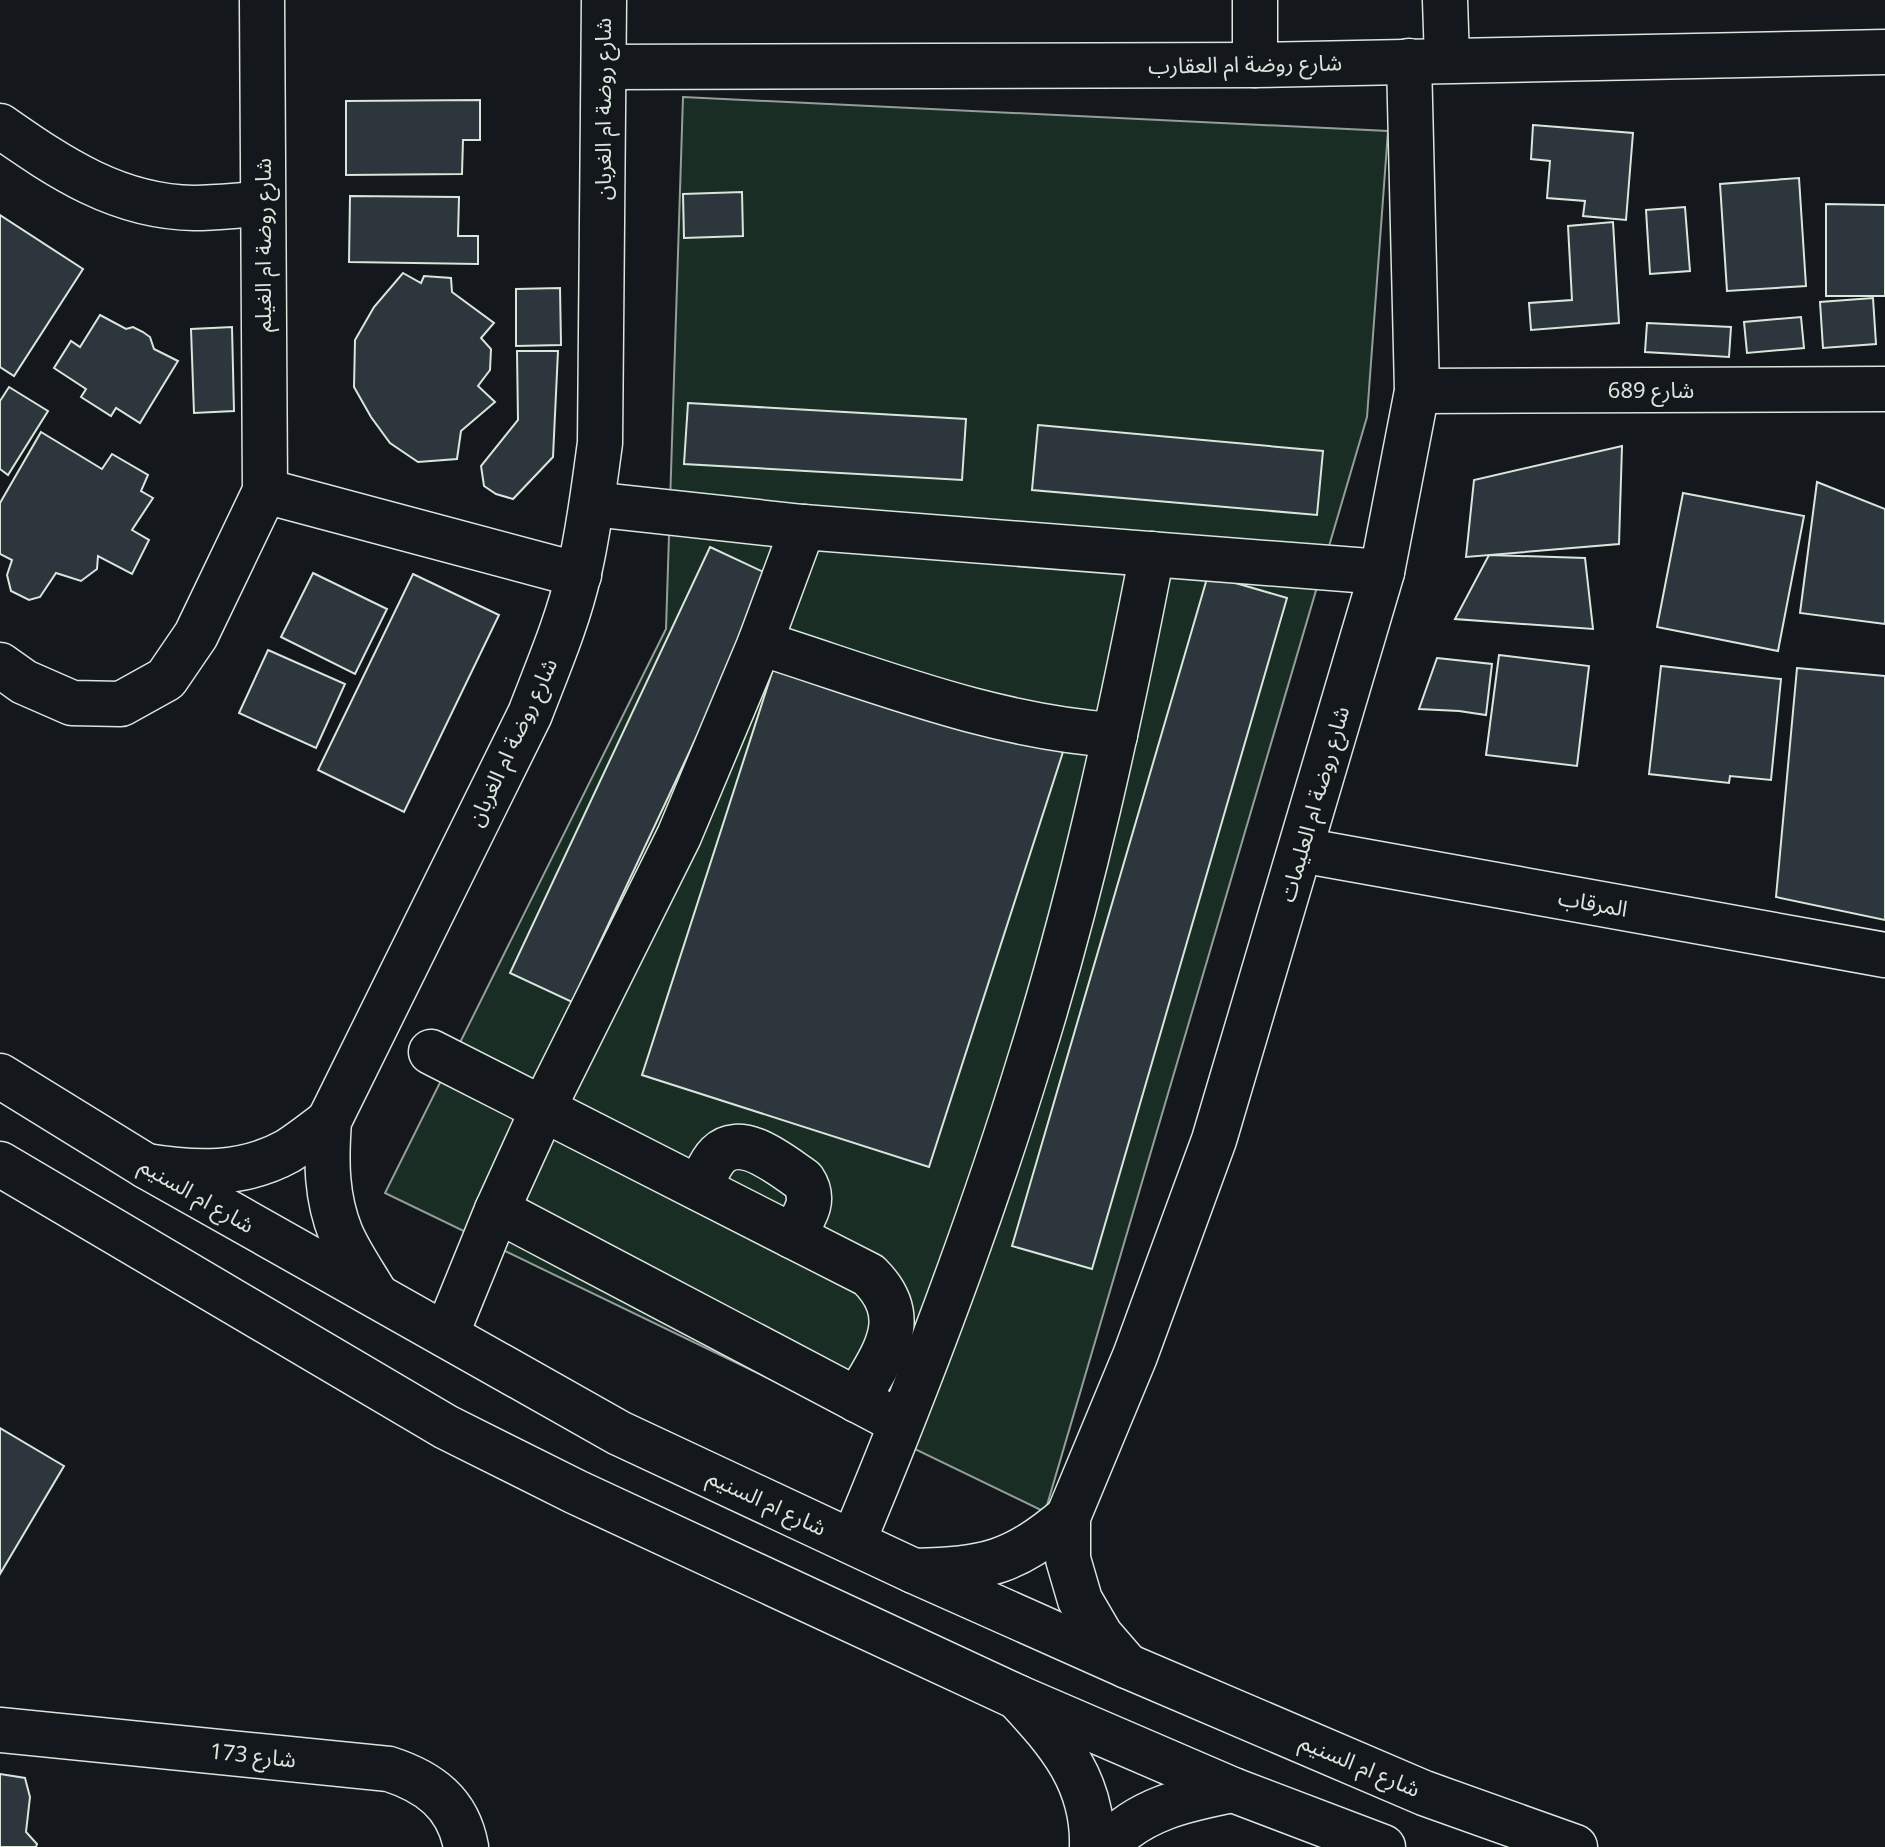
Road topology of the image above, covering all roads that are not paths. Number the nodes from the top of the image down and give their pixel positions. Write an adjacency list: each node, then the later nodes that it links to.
1 (262, 0): 10 (street, شارع روضة ام الغيلم)
2 (604, 0): 8 (street, شارع روضة ام الغربان)
3 (1255, 0): 7 (street)
4 (1445, 0): 6 (street, شارع روضة ام العليمات)
5 (1885, 52): 6 (street, شارع روضة ام العقارب)
6 (1428, 61): 7 (street, شارع روضة ام العقارب); 12 (street, شارع روضة ام العليمات)
7 (1255, 65): 8 (street, شارع روضة ام العقارب)
8 (604, 67): 14 (street, شارع روضة ام الغربان)
9 (0, 126): 10 (street)
10 (262, 204): 13 (street, شارع روضة ام الغيلم)
11 (1885, 389): 12 (street, شارع 689)
12 (1417, 391): 17 (street, شارع روضة ام العليمات)
13 (265, 491): 18 (street); 20 (street, شارع روضة ام الغيلم)
14 (592, 504): 15 (street); 18 (street, شارع روضة ام الغربان)
15 (803, 527): 16 (street); 19 (street)
16 (1152, 554): 17 (street); 21 (street)
17 (1382, 572): 22 (street, شارع روضة ام العليمات)
18 (579, 575): 27 (street, شارع روضة ام الغربان)
19 (760, 643): 21 (street); 26 (street)
20 (0, 665)
21 (1115, 735): 36 (street)
22 (1301, 850): 23 (street, المرقاب); 37 (street, شارع روضة ام العليمات)
23 (1885, 955)
24 (431, 1052): 26 (street)
25 (0, 1076): 29 (street, شارع ام السنيم)
26 (543, 1109): 30 (street); 31 (street)
27 (329, 1121): 29 (street, شارع روضة ام الغربان); 33 (street, شارع روضة ام الغربان)
28 (0, 1164): 41 (street)
29 (146, 1166): 33 (street, شارع ام السنيم)
30 (699, 1188): 32 (street); 32 (street)
31 (497, 1210): 34 (street); 35 (street)
32 (792, 1236): 35 (street)
33 (376, 1295): 34 (street, شارع ام السنيم)
34 (446, 1335): 38 (street, شارع ام السنيم)
35 (857, 1400): 36 (street)
36 (902, 1424): 38 (street)
37 (1068, 1517): 39 (street, شارع روضة ام العليمات); 40 (street, شارع روضة ام العليمات)
38 (853, 1542): 39 (street, شارع ام السنيم)
39 (914, 1571): 40 (street, شارع ام السنيم)
40 (1127, 1666): 48 (street, شارع ام السنيم)
41 (1017, 1697): 43 (street); 45 (street)
42 (0, 1730): 44 (street, شارع 173)
43 (1233, 1790): 46 (street); 47 (street)
44 (466, 1847)
45 (1092, 1847)
46 (1106, 1847)
47 (1383, 1847)
48 (1575, 1847)

